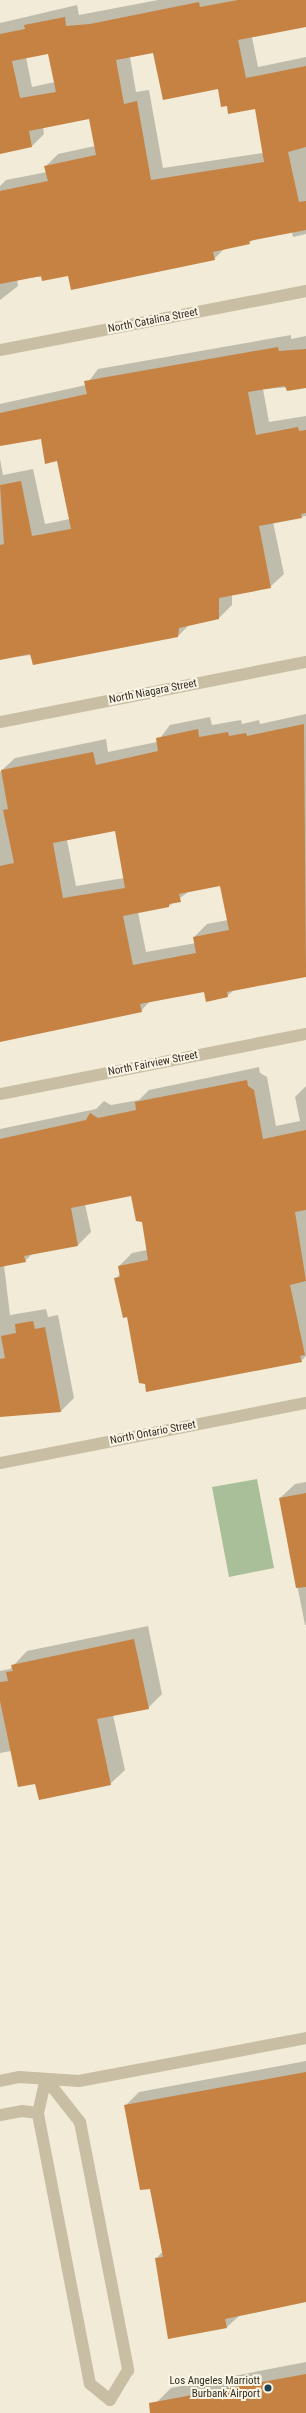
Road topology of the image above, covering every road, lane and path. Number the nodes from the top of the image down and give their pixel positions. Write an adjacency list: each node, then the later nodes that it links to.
1 (306, 291): 2 (street, North Catalina Street)
2 (0, 350)
3 (306, 662): 4 (street, North Niagara Street)
4 (0, 722)
5 (306, 1034): 6 (street, North Fairview Street)
6 (0, 1094)
7 (306, 1403): 8 (street, North Ontario Street)
8 (0, 1463)
9 (306, 2038): 10 (street)
10 (46, 2079): 11 (street); 12 (street); 12 (street)
11 (0, 2081)
12 (38, 2113): 13 (street)
13 (0, 2115)

